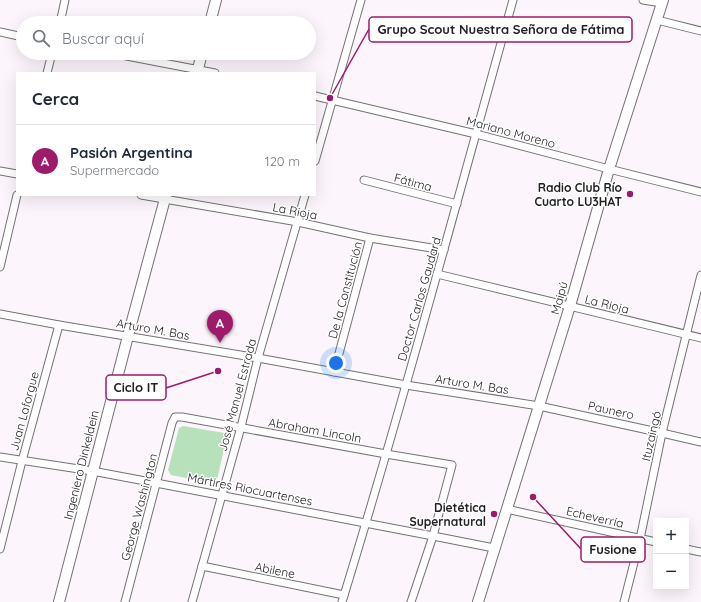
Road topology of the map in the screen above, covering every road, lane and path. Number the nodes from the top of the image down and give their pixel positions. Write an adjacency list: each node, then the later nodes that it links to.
1 (65, 0): 7 (street)
2 (216, 0): 8 (main road)
3 (360, 0): 19 (street)
4 (513, 0): 20 (street, Doctor Carlos Gaudard)
5 (643, 0): 6 (street)
6 (662, 2): 9 (main road, Maipú)
7 (62, 16)
8 (212, 16)
9 (657, 20): 10 (street); 22 (main road, Maipú)
10 (701, 31)
11 (0, 32): 12 (street)
12 (16, 35)
13 (50, 60): 17 (street)
14 (144, 60): 16 (street)
15 (200, 60): 16 (main road)
16 (197, 71)
17 (47, 72)
18 (316, 96): 19 (street, Mariano Moreno)
19 (333, 100): 20 (street, Mariano Moreno); 21 (street)
20 (476, 134): 22 (street, Mariano Moreno); 31 (street, Doctor Carlos Gaudard)
21 (316, 158)
22 (609, 170): 26 (street, Mariano Moreno); 38 (main road, Maipú)
23 (0, 171): 24 (street)
24 (16, 174)
25 (364, 180): 31 (street, Fátima)
26 (701, 192)
27 (17, 196): 35 (street)
28 (153, 196): 30 (street, La Rioja)
29 (305, 196): 32 (street, José Manuel Estrada)
30 (165, 197): 32 (street, La Rioja); 42 (main road, Ingeniero Dinkeldein)
31 (457, 204): 34 (street, Doctor Carlos Gaudard)
32 (298, 222): 33 (street, La Rioja); 44 (street, José Manuel Estrada)
33 (370, 238): 34 (street, La Rioja); 45 (street, De la Constitución)
34 (444, 250): 36 (street, Doctor Carlos Gaudard)
35 (0, 267)
36 (437, 274): 38 (street, La Rioja); 46 (street, Doctor Carlos Gaudard)
37 (701, 275): 41 (street, Ituzaingó)
38 (570, 306): 41 (street, La Rioja); 47 (main road, Maipú)
39 (0, 314): 40 (street, Arturo M. Bas)
40 (59, 325): 42 (street, Arturo M. Bas); 54 (street, Juan Laforgue)
41 (686, 334): 43 (street, La Rioja); 50 (street, Ituzaingó)
42 (128, 336): 44 (street, Arturo M. Bas); 55 (main road, Ingeniero Dinkeldein)
43 (701, 338)
44 (258, 358): 45 (street, Arturo M. Bas); 49 (street, José Manuel Estrada)
45 (334, 372): 46 (street, Arturo M. Bas)
46 (406, 385): 47 (street, Arturo M. Bas); 52 (street, Doctor Carlos Gaudard)
47 (539, 406): 50 (street, Paunero); 58 (main road, Maipú)
48 (175, 417): 49 (street, Abraham Lincoln); 56 (street, George Washington)
49 (241, 427): 52 (street, Abraham Lincoln); 57 (street, José Manuel Estrada)
50 (662, 432): 51 (street, Paunero); 61 (street, Ituzaingó)
51 (701, 442)
52 (386, 454): 59 (street, Doctor Carlos Gaudard); 60 (street, Abraham Lincoln)
53 (0, 457): 54 (street, Mártires Riocuartenses)
54 (22, 461): 55 (street, Mártires Riocuartenses); 64 (street, Juan Laforgue)
55 (92, 471): 56 (street, Mártires Riocuartenses); 69 (main road, Ingeniero Dinkeldein)
56 (156, 483): 57 (street, Mártires Riocuartenses); 70 (street, George Washington)
57 (221, 495): 59 (street, Mártires Riocuartenses); 67 (street, José Manuel Estrada)
58 (506, 509): 61 (street, Echeverría); 63 (main road, Maipú)
59 (366, 523): 60 (street, Mártires Riocuartenses); 68 (street, Doctor Carlos Gaudard)
60 (433, 536): 63 (street, Mártires Riocuartenses); 72 (street)
61 (640, 539): 62 (street, Echeverría); 74 (street, Ituzaingó)
62 (653, 541)
63 (494, 548): 73 (main road, Maipú)
64 (0, 549)
65 (689, 550): 66 (street)
66 (701, 552)
67 (202, 566): 68 (street, Abilene); 71 (street, José Manuel Estrada)
68 (343, 598)
69 (59, 602)
70 (125, 602)
71 (192, 602)
72 (411, 602)
73 (478, 602)
74 (624, 602)

